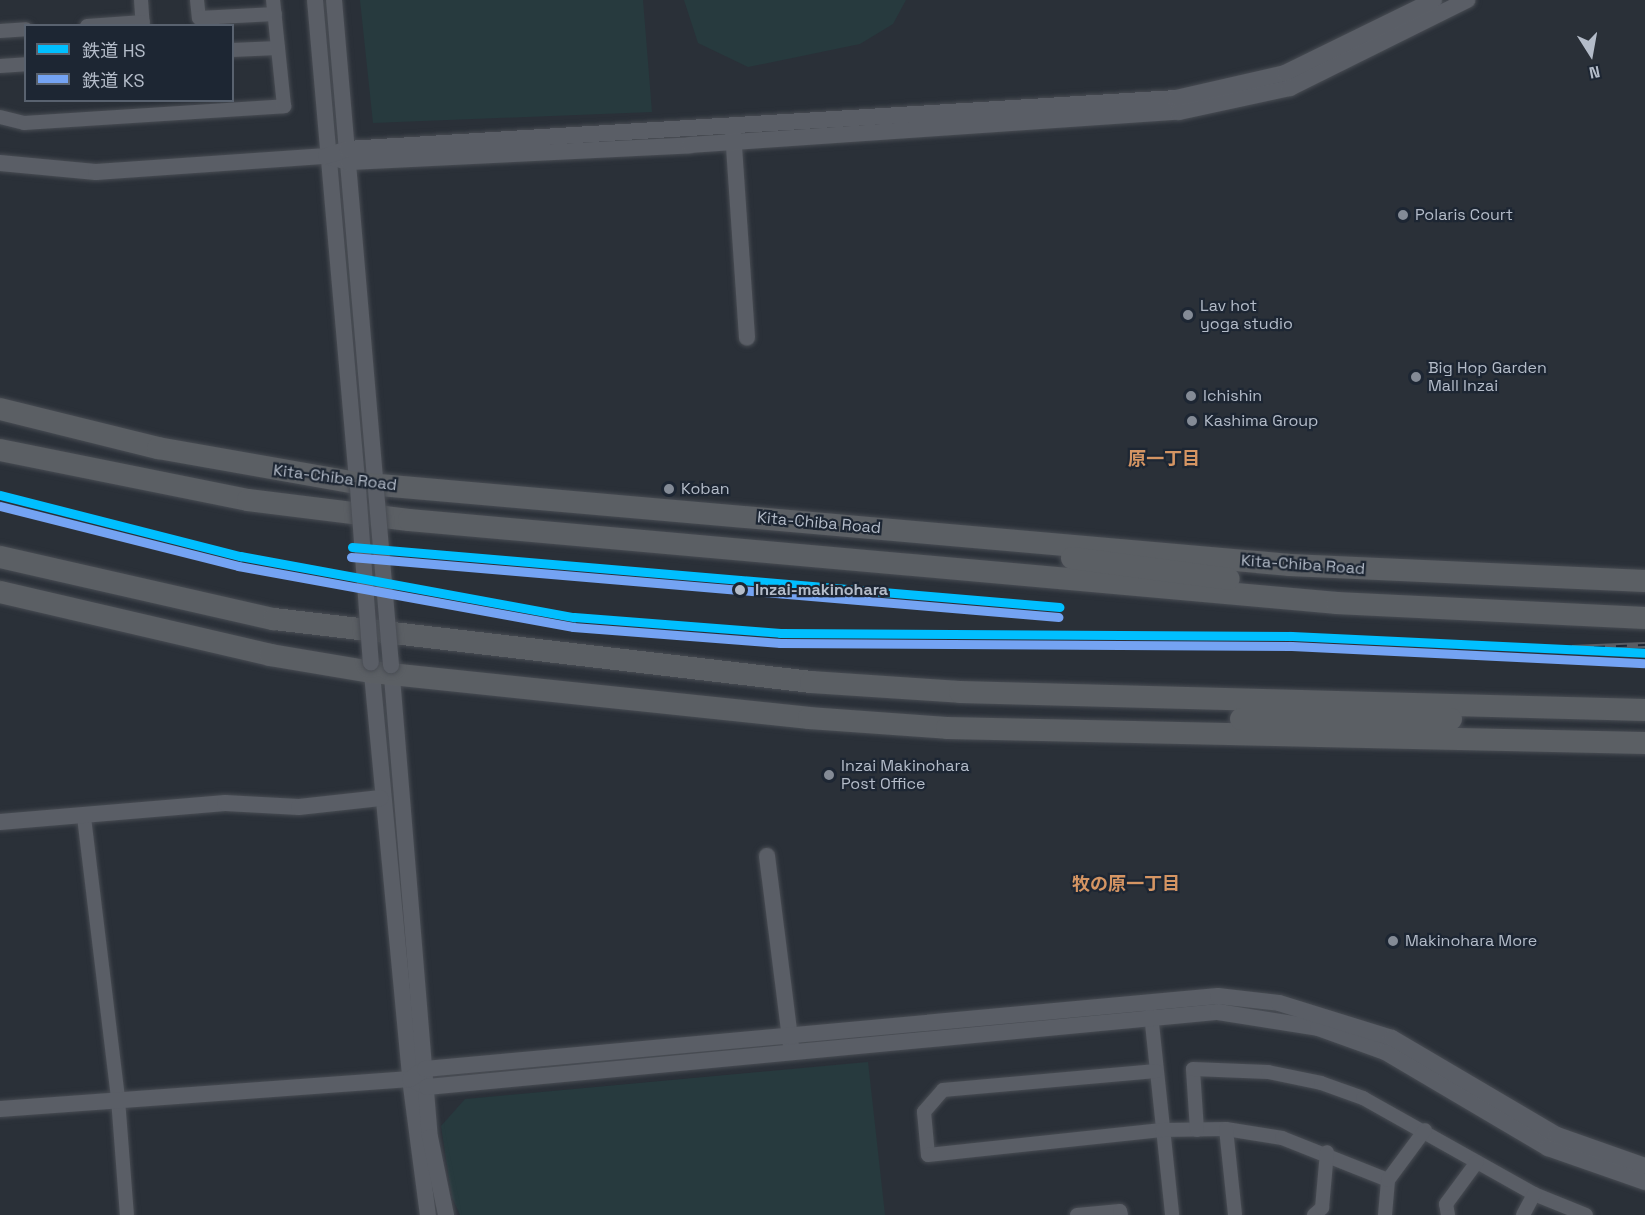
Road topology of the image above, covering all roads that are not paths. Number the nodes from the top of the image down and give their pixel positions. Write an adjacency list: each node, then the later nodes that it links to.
1 (141, 0): 8 (street)
2 (197, 0): 7 (street)
3 (315, 0): 20 (street)
4 (334, 0): 21 (street)
5 (1434, 0): 18 (street)
6 (1467, 0): 19 (street)
7 (274, 7): 11 (street)
8 (143, 24)
9 (24, 29): 10 (street)
10 (0, 31)
11 (278, 48): 12 (street); 16 (street)
12 (234, 50)
13 (24, 64): 14 (street)
14 (0, 66)
15 (149, 102): 16 (street)
16 (150, 116): 17 (street)
17 (0, 117)
18 (733, 125): 19 (street); 21 (street)
19 (734, 142): 21 (street); 23 (street)
20 (326, 156): 21 (street); 22 (street); 26 (street)
21 (347, 156): 26 (street)
22 (0, 163)
23 (747, 338)
24 (0, 410): 26 (highway, Kita-Chiba Road)
25 (0, 450): 31 (highway, Kita-Chiba Road)
26 (366, 486): 27 (highway, Kita-Chiba Road); 33 (street, bridge)
27 (978, 536): 29 (highway, Kita-Chiba Road); 31 (highway)
28 (0, 557): 34 (highway)
29 (1645, 581)
30 (0, 592): 33 (highway)
31 (1337, 603): 32 (highway, Kita-Chiba Road)
32 (1645, 618)
33 (382, 668): 36 (highway); 38 (street); 45 (street)
34 (1608, 709): 35 (highway); 36 (highway)
35 (1645, 710)
36 (947, 728): 37 (highway)
37 (1645, 743)
38 (381, 798): 39 (street); 47 (street)
39 (84, 817): 40 (street); 49 (street)
40 (0, 822)
41 (767, 856): 43 (street)
42 (1151, 1014): 44 (street); 46 (street); 59 (street)
43 (790, 1035): 44 (street); 45 (street); 57 (street)
44 (791, 1052): 48 (street)
45 (425, 1069): 47 (street); 48 (street)
46 (1156, 1071): 52 (street); 52 (street)
47 (410, 1079): 48 (street); 49 (street); 62 (street)
48 (427, 1087): 63 (street)
49 (118, 1099): 50 (street); 61 (street)
50 (0, 1109)
51 (1226, 1129): 53 (street); 55 (street); 67 (street)
52 (1162, 1130): 53 (street); 66 (street)
53 (1197, 1130): 54 (street)
54 (1425, 1130): 56 (street); 58 (street)
55 (1326, 1152): 58 (street); 68 (street)
56 (1477, 1162): 60 (street); 70 (street)
57 (1645, 1166)
58 (1388, 1180): 69 (street)
59 (1645, 1182)
60 (1534, 1194): 71 (street); 72 (street)
61 (126, 1215)
62 (429, 1215)
63 (446, 1215)
64 (1077, 1215): 65 (street)
65 (1121, 1215)
66 (1172, 1215)
67 (1235, 1215)
68 (1314, 1215)
69 (1385, 1215)
70 (1448, 1215)
71 (1523, 1215)
72 (1586, 1215)

